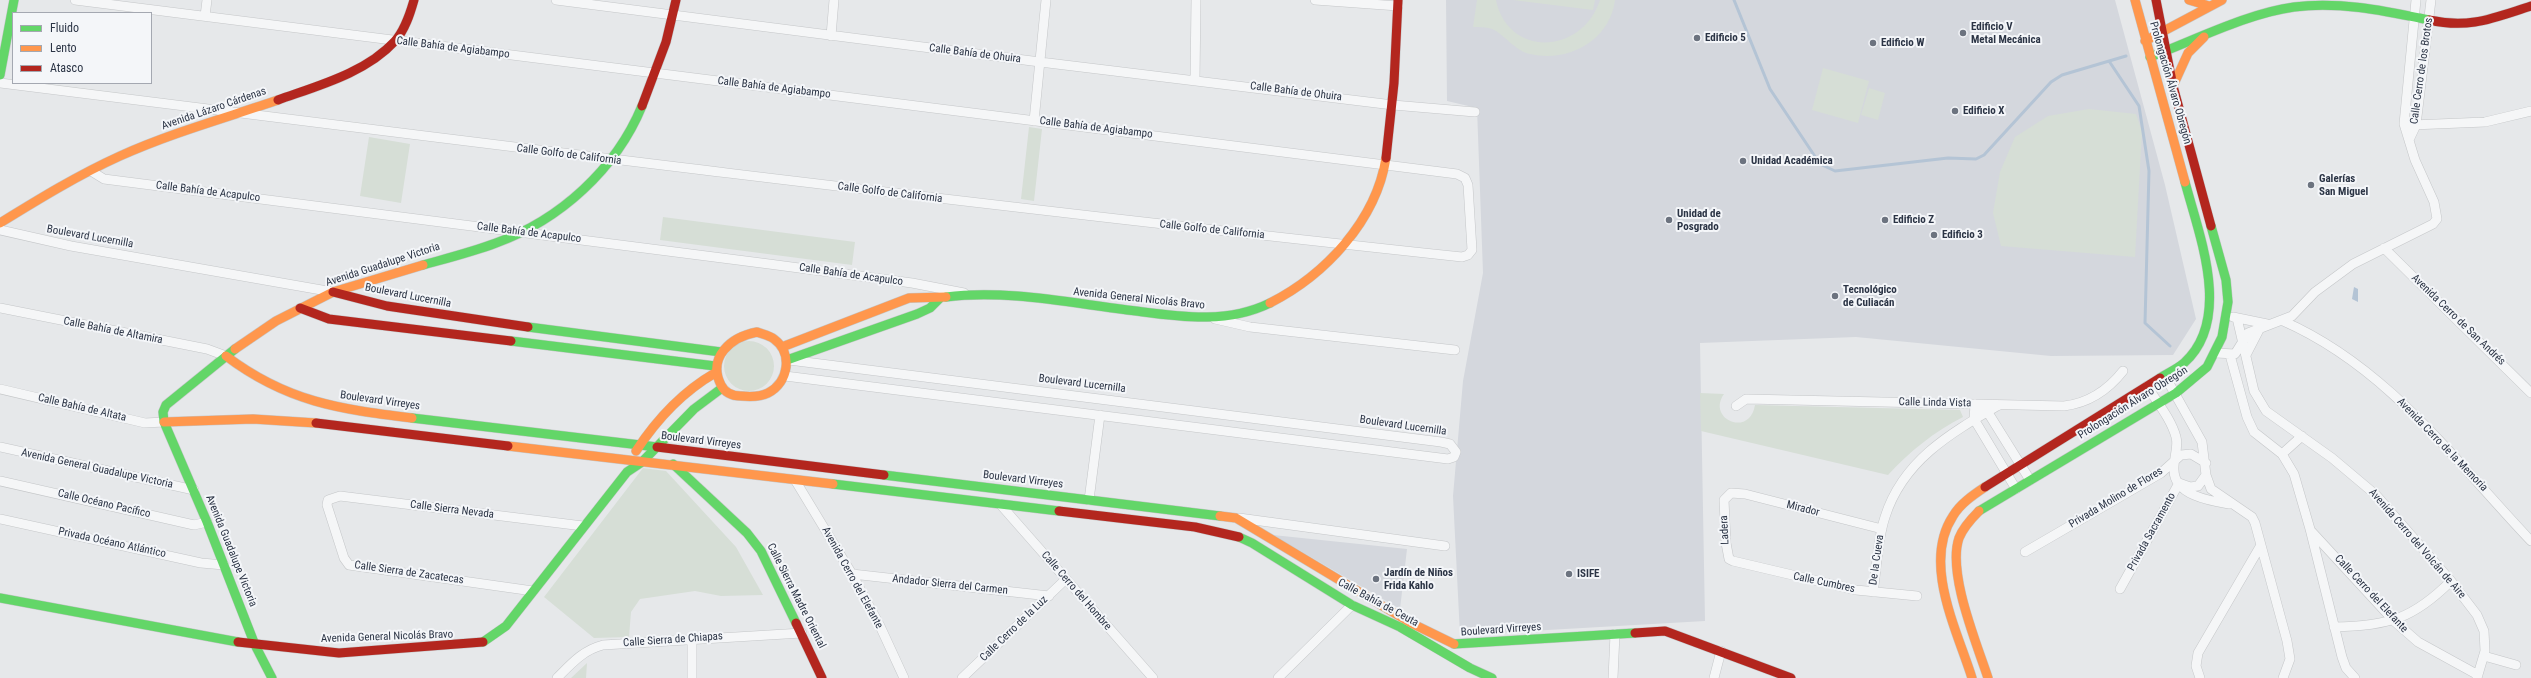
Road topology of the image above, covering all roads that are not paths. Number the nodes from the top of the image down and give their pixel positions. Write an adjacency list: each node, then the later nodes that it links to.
1 (14, 0): 33 (street)
2 (75, 0): 21 (street, Calle Bahía de Agiabampo)
3 (206, 0): 21 (street)
4 (414, 0): 27 (street, Avenida Lázaro Cárdenas)
5 (556, 0): 20 (street, Calle Bahía de Ohuira)
6 (676, 0): 20 (street, Avenida Guadalupe Victoria)
7 (834, 0): 25 (street)
8 (1046, 0): 31 (street)
9 (1196, 0): 34 (street)
10 (1315, 0): 17 (street)
11 (2134, 0): 28 (street, Prolongación Álvaro Obregón)
12 (2156, 0): 24 (street, Prolongación Álvaro Obregón)
13 (2190, 0): 18 (street)
14 (2222, 0): 18 (street)
15 (2416, 0): 22 (street, Calle Cerro de los Brotos)
16 (2431, 0): 23 (street, Calle Cerro de los Brotos)
17 (1398, 3): 37 (street, Avenida General Nicolás Bravo)
18 (2209, 6): 24 (street)
19 (2531, 6): 23 (street)
20 (672, 15): 25 (street, Calle Bahía de Ohuira); 32 (street, Avenida Guadalupe Victoria)
21 (204, 16): 27 (street, Calle Bahía de Agiabampo)
22 (2413, 18): 23 (street); 26 (street); 42 (street, Calle Cerro de los Brotos)
23 (2429, 21): 43 (street, Calle Cerro de los Brotos)
24 (2163, 33): 28 (street); 29 (street, Prolongación Álvaro Obregón)
25 (831, 36): 31 (street, Calle Bahía de Ohuira)
26 (2204, 37): 29 (street); 36 (street)
27 (395, 40): 32 (street, Calle Bahía de Agiabampo); 40 (street, Avenida Lázaro Cárdenas)
28 (2145, 41): 30 (street, Prolongación Álvaro Obregón)
29 (2167, 51): 30 (street); 36 (street, Prolongación Álvaro Obregón)
30 (2150, 57): 76 (street, Prolongación Álvaro Obregón)
31 (1040, 62): 34 (street, Calle Bahía de Ohuira); 41 (street)
32 (656, 73): 41 (street, Calle Bahía de Agiabampo); 45 (street, Avenida Guadalupe Victoria)
33 (0, 75)
34 (1195, 80): 37 (street, Calle Bahía de Ohuira)
35 (0, 83): 40 (street, Calle Golfo de California)
36 (2173, 86): 59 (street, Prolongación Álvaro Obregón)
37 (1393, 105): 39 (street, Calle Bahía de Ohuira); 46 (street, Avenida General Nicolás Bravo)
38 (2531, 111): 43 (street)
39 (1475, 112)
40 (242, 113): 45 (street, Calle Golfo de California); 47 (street, Avenida Lázaro Cárdenas)
41 (1034, 121): 46 (street, Calle Bahía de Agiabampo)
42 (2404, 124): 43 (street); 44 (street, Calle Cerro de los Brotos)
43 (2416, 125): 44 (street, Calle Cerro de los Brotos)
44 (2409, 140): 53 (street, Calle Cerro de los Brotos)
45 (610, 160): 51 (street, Avenida Guadalupe Victoria); 52 (street, Calle Golfo de California)
46 (1385, 165): 48 (street, Calle Bahía de Agiabampo); 52 (street, Avenida General Nicolás Bravo)
47 (91, 172): 49 (street, Avenida Lázaro Cárdenas); 51 (street, Calle Bahía de Acapulco)
48 (1468, 185): 52 (street, Calle Golfo de California)
49 (0, 223)
50 (0, 230): 54 (street, Boulevard Lucernilla)
51 (523, 232): 54 (street, Avenida Guadalupe Victoria); 55 (street, Calle Bahía de Acapulco)
52 (1346, 245): 61 (street, Avenida General Nicolás Bravo)
53 (2384, 248): 62 (street, Calle Cerro de los Brotos); 81 (street, Avenida Cerro de San Andrés)
54 (333, 292): 58 (street, Avenida Guadalupe Victoria); 67 (street, Boulevard Lucernilla)
55 (969, 294): 56 (street, Avenida General Nicolás Bravo); 61 (street, Avenida General Nicolás Bravo)
56 (940, 298): 65 (street, Avenida General Nicolás Bravo); 72 (street)
57 (0, 308): 71 (street, Calle Bahía de Altamira)
58 (300, 308): 71 (street, Avenida Guadalupe Victoria); 73 (street)
59 (2227, 316): 60 (street, Calle Cerro de los Brotos); 68 (street, Prolongación Álvaro Obregón)
60 (2238, 318): 63 (street, Calle Cerro de los Brotos); 64 (street, Avenida Cerro del Volcán de Aire)
61 (1214, 319): 66 (street)
62 (2283, 321): 63 (street, Calle Cerro de los Brotos); 123 (street, Avenida Cerro de la Memoria)
63 (2265, 325): 64 (street, Calle Cerro de los Brotos); 70 (street)
64 (2243, 339): 69 (street, Calle Cerro de los Brotos); 70 (street, Avenida Cerro del Volcán de Aire)
65 (782, 347): 67 (street); 72 (street)
66 (1455, 350)
67 (721, 352): 73 (street)
68 (2216, 353): 69 (street); 80 (street, Prolongación Álvaro Obregón)
69 (2230, 355): 96 (street)
70 (2246, 355): 92 (street, Avenida Cerro del Volcán de Aire)
71 (226, 356): 86 (street, Boulevard Virreyes); 90 (street, Avenida Guadalupe Victoria)
72 (787, 360): 75 (street); 88 (street, Boulevard Lucernilla)
73 (715, 370): 78 (street); 93 (street, Avenida General Nicolás Bravo)
74 (2123, 371): 84 (street, Calle Linda Vista)
75 (785, 376): 78 (street); 88 (street, Boulevard Lucernilla)
76 (2165, 376): 77 (street, Prolongación Álvaro Obregón); 80 (street)
77 (2147, 386): 83 (street); 101 (street, Prolongación Álvaro Obregón)
78 (722, 388): 95 (street, Avenida General Nicolás Bravo)
79 (0, 390): 90 (street, Calle Bahía de Altata)
80 (2176, 393): 83 (street, Prolongación Álvaro Obregón); 100 (street)
81 (2531, 393)
82 (1975, 404): 84 (street, Calle Linda Vista); 85 (street, Calle Linda Vista); 87 (street); 89 (street)
83 (2158, 404): 99 (street); 107 (street, Prolongación Álvaro Obregón)
84 (1999, 405): 87 (street, De la Cueva)
85 (1736, 406)
86 (350, 410): 91 (street); 93 (street, Boulevard Virreyes)
87 (1987, 411): 89 (street, De la Cueva); 101 (street)
88 (1100, 415): 113 (street)
89 (1974, 420): 104 (street); 121 (street, De la Cueva)
90 (164, 422): 91 (street); 111 (street, Avenida Guadalupe Victoria)
91 (350, 427): 97 (street)
92 (2302, 436): 96 (street); 133 (street, Avenida Cerro del Volcán de Aire)
93 (640, 445): 95 (street, Boulevard Virreyes); 97 (street, Avenida General Nicolás Bravo)
94 (0, 447): 111 (street, Avenida General Guadalupe Victoria)
95 (655, 447): 98 (street, Avenida General Nicolás Bravo); 102 (street, Calle Sierra Madre Oriental); 113 (street, Boulevard Virreyes)
96 (2282, 454): 122 (street)
97 (630, 460): 98 (street); 103 (street, Avenida General Nicolás Bravo)
98 (642, 462): 102 (street); 103 (street, Avenida General Nicolás Bravo)
99 (2174, 462): 100 (street, Privada Molino de Flores); 109 (street); 127 (street, Privada Molino de Flores)
100 (2206, 463): 105 (street)
101 (2020, 464): 104 (street, Prolongación Álvaro Obregón); 107 (street)
102 (675, 466): 106 (street); 143 (street, Calle Sierra Madre Oriental)
103 (627, 472): 120 (street, Avenida General Nicolás Bravo)
104 (2006, 473): 110 (street); 163 (street, Prolongación Álvaro Obregón)
105 (2206, 475): 109 (street, Privada Sacramento); 116 (street)
106 (795, 480): 114 (street); 131 (street, Avenida Cerro del Elefante)
107 (2030, 480): 110 (street, Prolongación Álvaro Obregón)
108 (0, 481): 119 (street, Calle Océano Pacífico)
109 (2179, 483): 116 (street); 134 (street, Privada Sacramento)
110 (2016, 488): 164 (street, Prolongación Álvaro Obregón)
111 (194, 490): 119 (street, Avenida Guadalupe Victoria)
112 (1725, 497): 121 (street, Mirador); 129 (street, Ladera)
113 (1089, 500): 117 (street, Boulevard Virreyes)
114 (1000, 504): 128 (street, Calle Bahía de Ceuta); 132 (street, Calle Cerro del Hombre)
115 (327, 505): 120 (street, Calle Sierra Nevada); 135 (street, Calle Sierra de Zacatecas)
116 (2232, 505): 125 (street)
117 (1236, 518): 124 (street, Boulevard Virreyes); 126 (street)
118 (0, 519): 130 (street, Privada Océano Atlántico)
119 (207, 522): 130 (street, Avenida Guadalupe Victoria)
120 (583, 526): 135 (street, Avenida General Nicolás Bravo)
121 (1882, 528): 136 (street, De la Cueva)
122 (2310, 530): 141 (street, Calle Cerro del Elefante); 142 (street)
123 (2531, 541)
124 (1277, 544): 128 (street); 144 (street, Boulevard Virreyes)
125 (2261, 545): 165 (street); 166 (street)
126 (1445, 546)
127 (2025, 552)
128 (1270, 554): 140 (street, Calle Bahía de Ceuta)
129 (1733, 561): 136 (street, Calle Cumbres)
130 (224, 565): 146 (street, Avenida Guadalupe Victoria)
131 (852, 574): 137 (street, Andador Sierra del Carmen); 155 (street, Avenida Cerro del Elefante)
132 (1066, 579): 137 (street, Calle Cerro de la Luz); 157 (street, Calle Cerro del Hombre)
133 (2452, 581): 141 (street); 148 (street, Avenida Cerro del Volcán de Aire)
134 (2120, 589)
135 (533, 591): 146 (street, Avenida General Nicolás Bravo)
136 (1873, 592): 138 (street, Calle Cumbres)
137 (1049, 596): 156 (street, Calle Cerro de la Luz)
138 (1917, 596)
139 (0, 598): 146 (street, Avenida General Nicolás Bravo)
140 (1352, 605): 158 (street); 159 (street, Calle Bahía de Ceuta)
141 (2394, 621): 142 (street); 150 (street, Calle Cerro del Elefante)
142 (2334, 627): 167 (street)
143 (802, 633): 145 (street, Calle Sierra de Chiapas); 154 (street, Calle Sierra Madre Oriental)
144 (1615, 634): 147 (street, Boulevard Virreyes); 160 (street)
145 (692, 639): 152 (street, Calle Sierra de Chiapas); 153 (street)
146 (256, 645): 151 (street, Avenida Guadalupe Victoria)
147 (1721, 651): 161 (street); 162 (street, Boulevard Virreyes)
148 (2484, 656): 149 (street); 150 (street, Avenida Cerro del Volcán de Aire)
149 (2516, 665)
150 (2478, 677)
151 (272, 678)
152 (557, 678)
153 (692, 678)
154 (822, 678)
155 (904, 678)
156 (962, 678)
157 (1153, 678)
158 (1278, 678)
159 (1492, 678)
160 (1613, 678)
161 (1714, 678)
162 (1791, 678)
163 (1972, 678)
164 (1988, 678)
165 (2200, 678)
166 (2283, 678)
167 (2355, 678)

